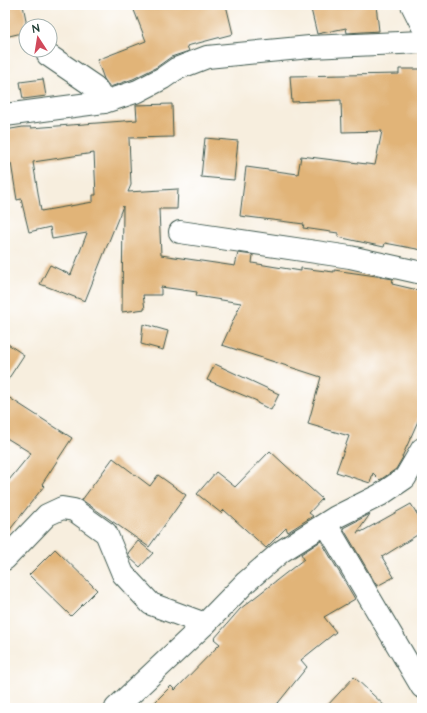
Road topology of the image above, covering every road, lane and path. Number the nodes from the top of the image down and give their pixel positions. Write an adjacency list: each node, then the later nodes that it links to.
1 (412, 5): 2 (street)
2 (422, 25)
3 (422, 42): 5 (street)
4 (52, 58): 5 (street)
5 (104, 102): 6 (street)
6 (5, 116)
7 (180, 232): 8 (street)
8 (422, 273)
9 (422, 449): 10 (street)
10 (326, 524): 12 (street); 13 (street)
11 (5, 559): 12 (street)
12 (205, 624): 14 (street)
13 (422, 687)
14 (116, 708)

